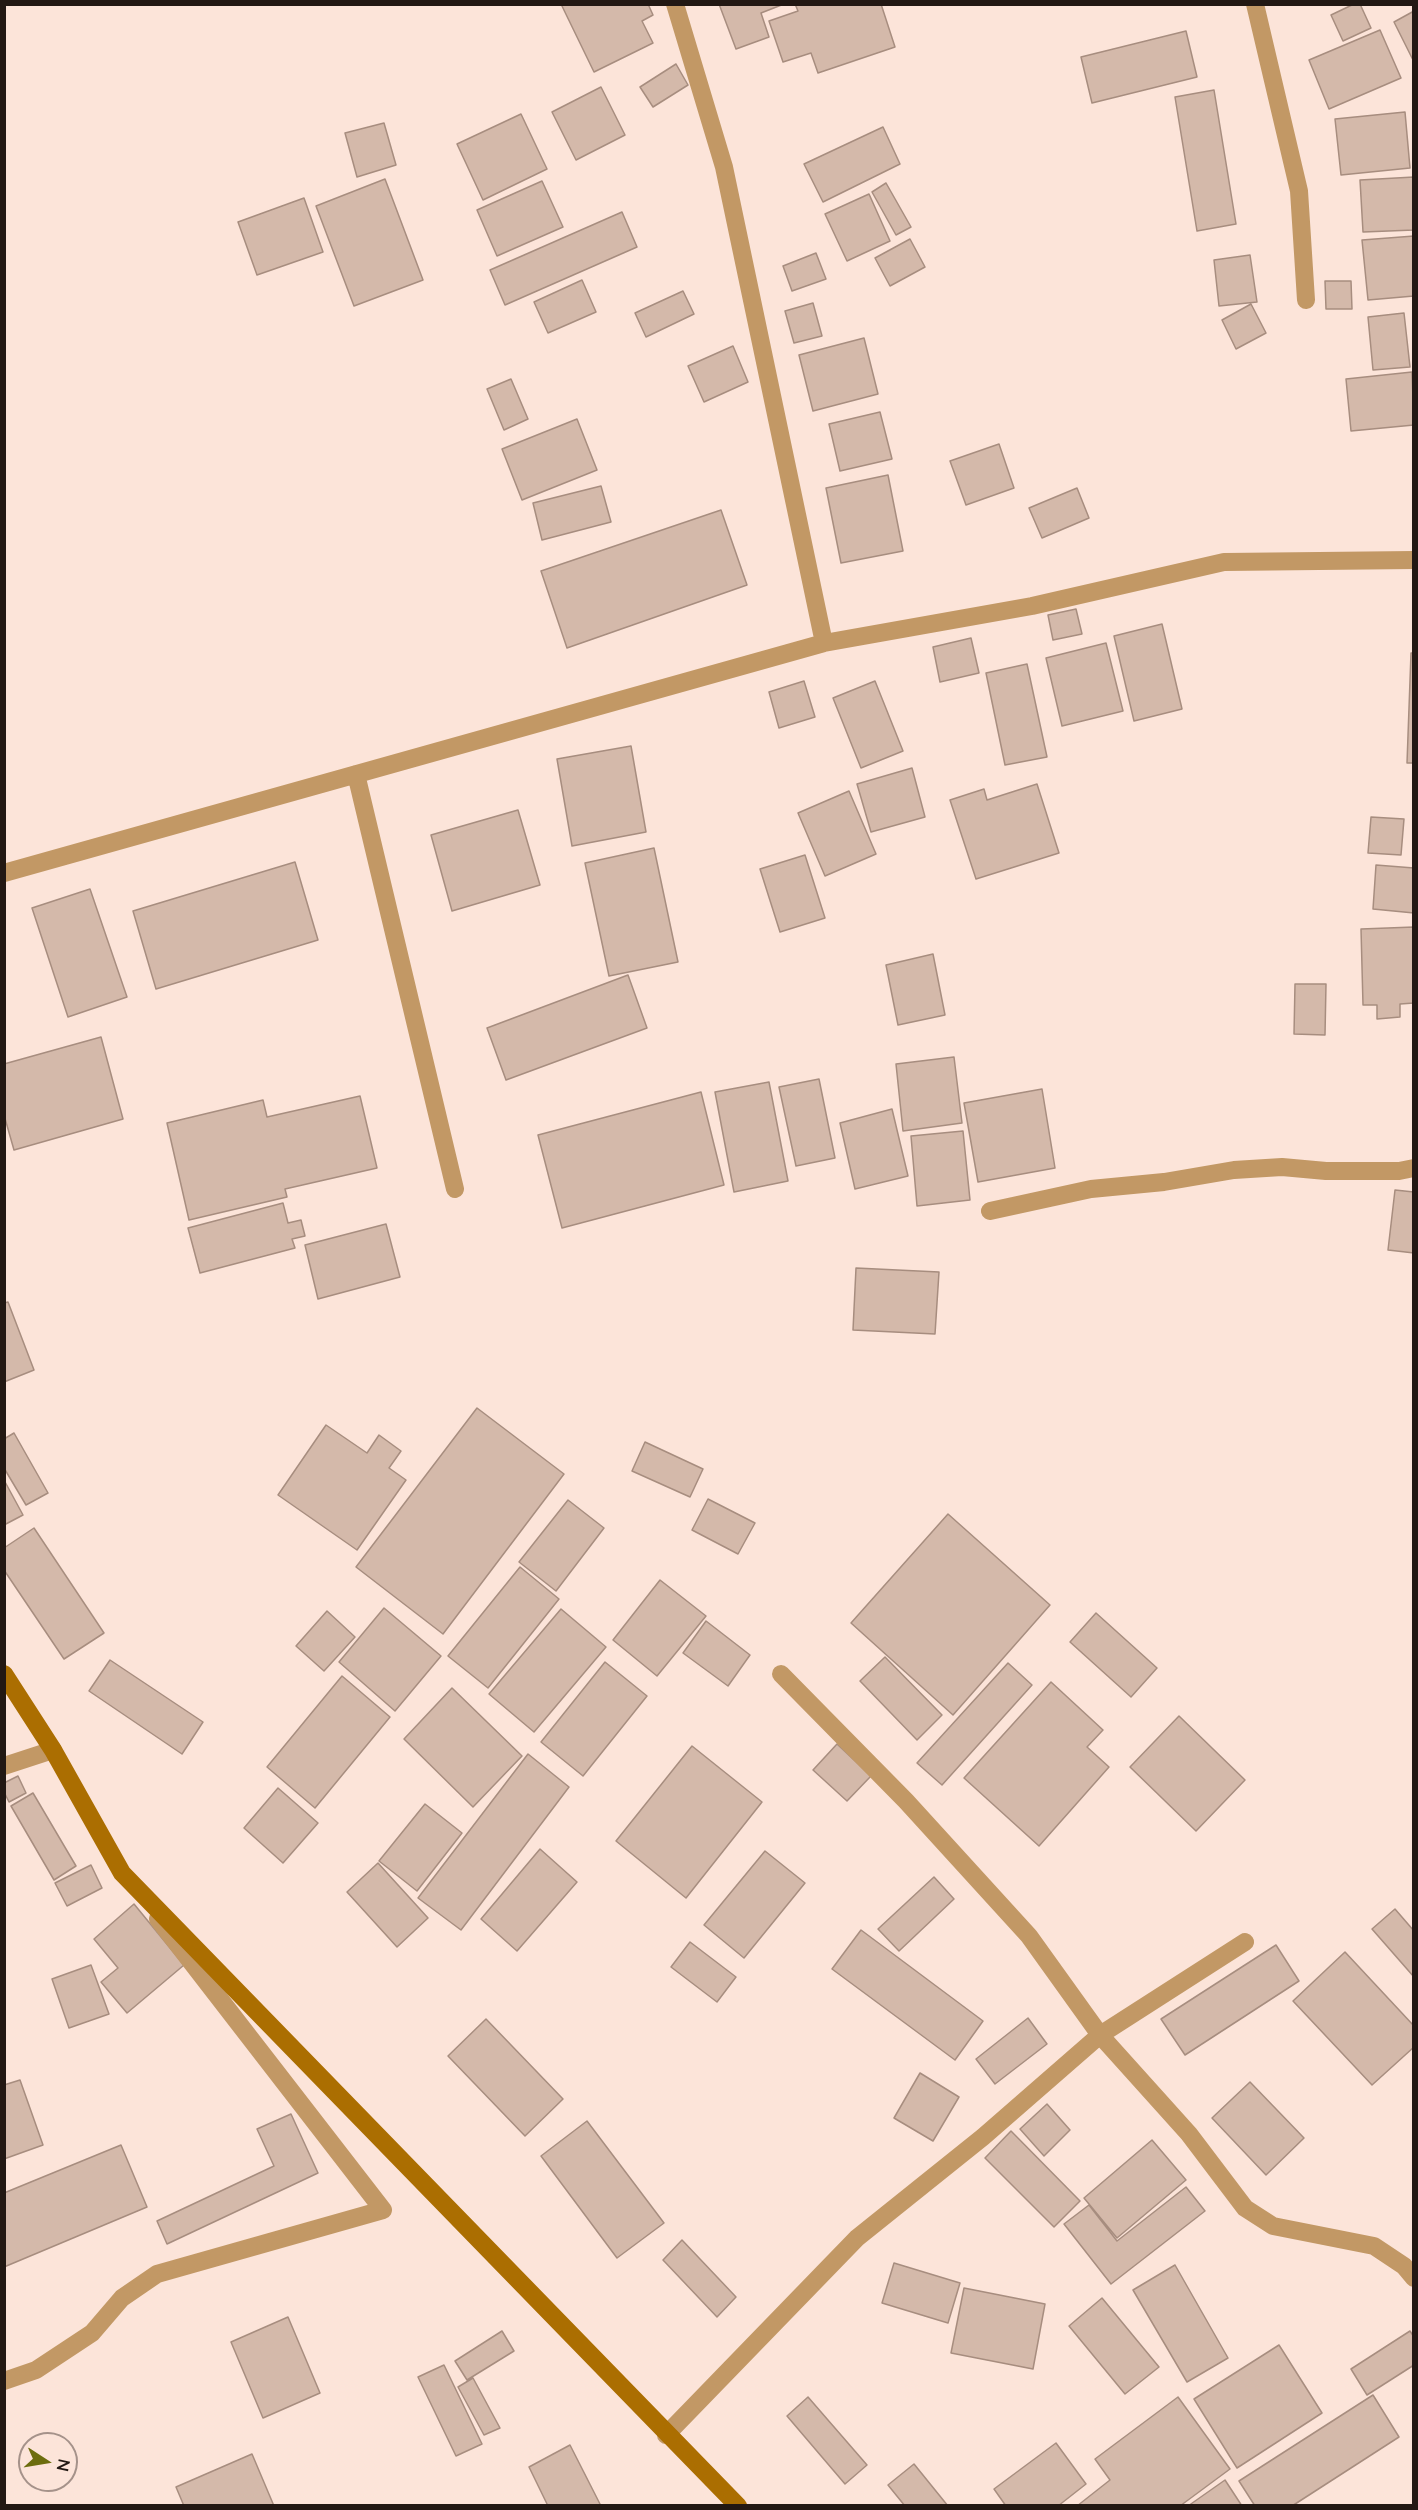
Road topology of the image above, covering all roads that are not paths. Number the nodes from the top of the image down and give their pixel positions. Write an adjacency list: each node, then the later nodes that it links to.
1 (675, 4): 5 (street)
2 (1255, 4): 3 (street)
3 (1306, 300)
4 (1413, 560): 5 (street)
5 (824, 643): 6 (street)
6 (356, 774): 7 (street); 9 (street)
7 (4, 873)
8 (1413, 1168): 10 (street)
9 (455, 1189)
10 (990, 1210)
11 (4, 1674): 13 (street)
12 (781, 1674): 17 (street)
13 (53, 1750): 14 (street); 15 (street)
14 (4, 1766)
15 (122, 1873): 19 (street); 20 (street)
16 (1245, 1942): 17 (street)
17 (1100, 2035): 18 (street); 20 (street)
18 (1413, 2278)
19 (4, 2381)
20 (666, 2434): 21 (street)
21 (738, 2505)

